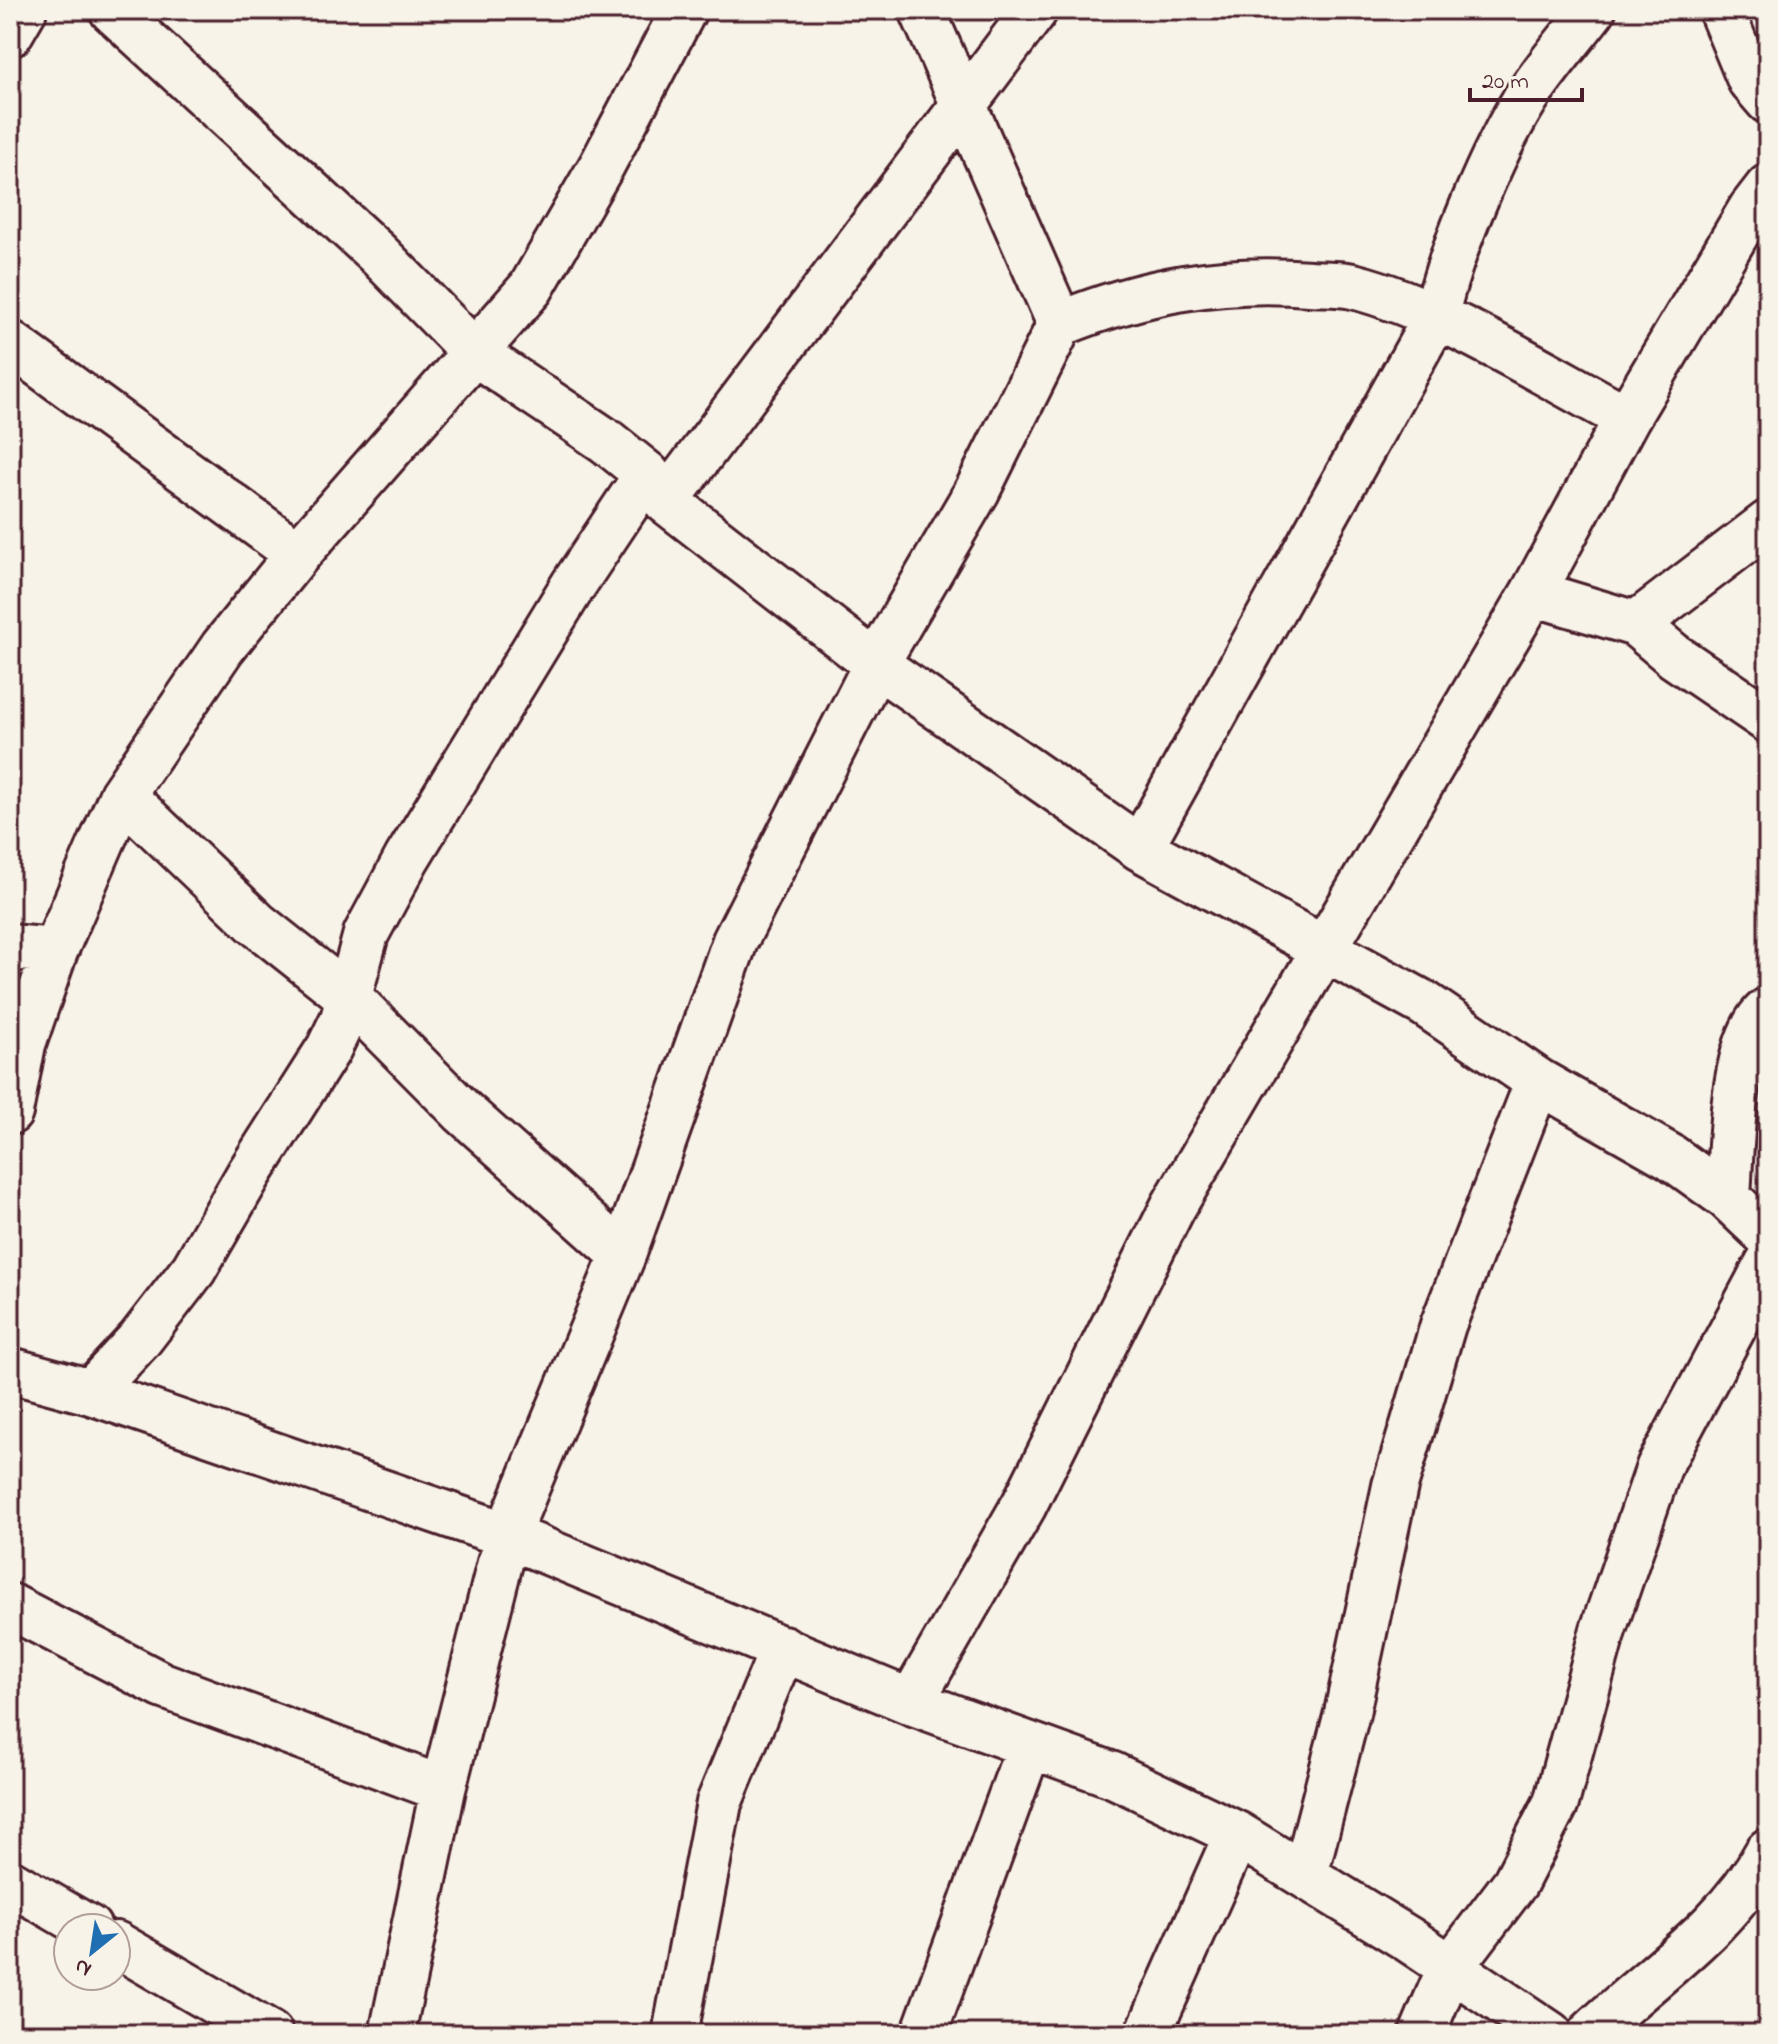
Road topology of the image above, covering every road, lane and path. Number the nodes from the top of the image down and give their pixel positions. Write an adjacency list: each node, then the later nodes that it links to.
1 (24, 10): 8 (street)
2 (112, 10): 15 (street)
3 (684, 10): 15 (street)
4 (922, 10): 10 (street)
5 (1035, 10): 10 (street)
6 (1593, 10): 12 (street)
7 (1721, 10): 9 (street)
8 (10, 34)
9 (1768, 101)
10 (962, 107): 13 (street); 17 (street)
11 (1768, 187): 16 (street)
12 (1436, 317): 13 (street); 16 (street); 25 (street)
13 (1060, 324): 22 (street)
14 (10, 343): 19 (street)
15 (475, 353): 17 (street); 19 (street)
16 (1627, 418): 20 (street)
17 (656, 488): 22 (street); 29 (street)
18 (1768, 523): 21 (street)
19 (298, 554): 24 (street)
20 (1533, 593): 21 (street); 28 (street)
21 (1636, 624): 23 (street)
22 (876, 664): 25 (street); 36 (street)
23 (1768, 720)
24 (122, 795): 27 (street); 29 (street)
25 (1140, 848): 28 (street)
26 (10, 947): 27 (street)
27 (55, 951): 31 (street)
28 (1325, 951): 32 (street); 43 (street)
29 (349, 997): 36 (street); 39 (street)
30 (1768, 1010): 34 (street)
31 (16, 1035): 33 (street)
32 (1538, 1081): 34 (street); 48 (street)
33 (10, 1112)
34 (1728, 1198): 35 (street)
35 (1768, 1236)
36 (623, 1255): 40 (street)
37 (1768, 1263): 52 (street)
38 (10, 1370): 39 (street)
39 (91, 1392): 40 (street)
40 (507, 1535): 42 (street); 45 (street)
41 (10, 1606): 45 (street)
42 (783, 1648): 43 (street); 55 (street)
43 (911, 1702): 44 (street)
44 (1029, 1747): 46 (street); 56 (street)
45 (443, 1789): 54 (street)
46 (1237, 1834): 48 (street); 57 (street)
47 (1768, 1851): 60 (street)
48 (1305, 1875): 52 (street)
49 (10, 1882): 50 (street)
50 (62, 1912)
51 (132, 1953): 53 (street)
52 (1449, 1970): 58 (street); 59 (street)
53 (270, 2034)
54 (392, 2034)
55 (675, 2034)
56 (924, 2034)
57 (1148, 2034)
58 (1422, 2034)
59 (1550, 2034)
60 (1590, 2034)

